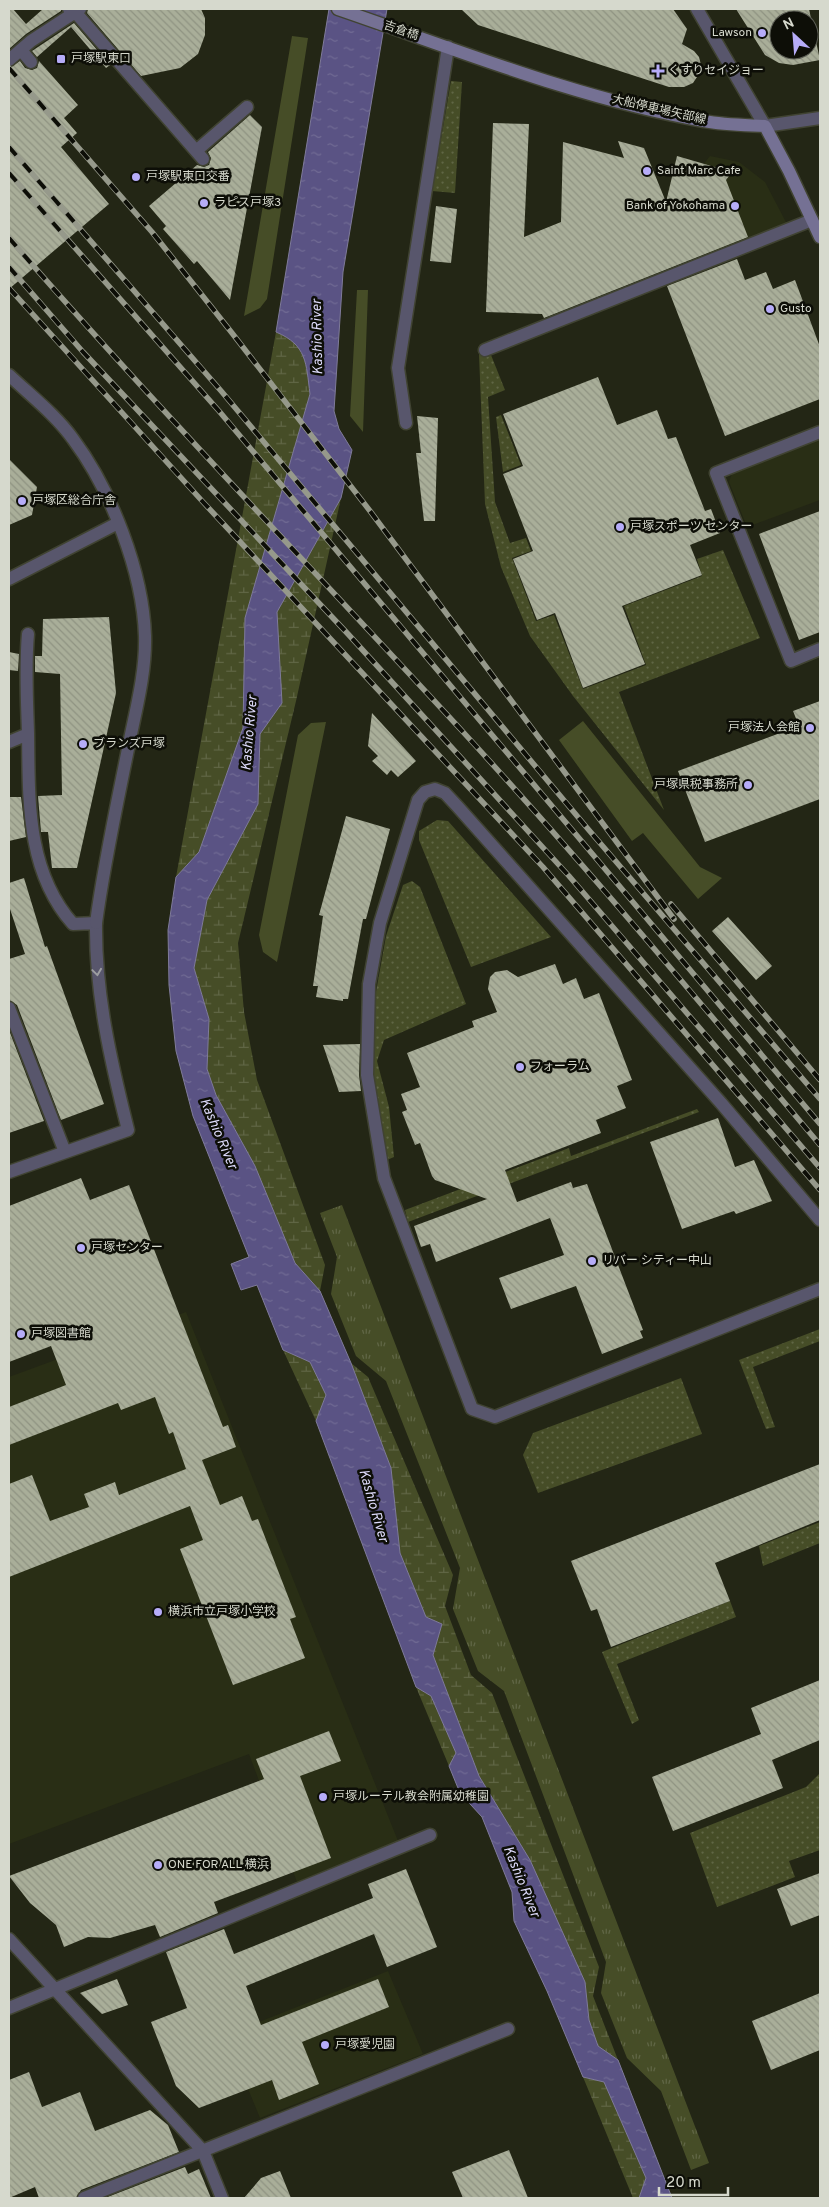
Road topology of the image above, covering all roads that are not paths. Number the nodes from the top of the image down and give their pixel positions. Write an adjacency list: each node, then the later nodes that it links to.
1 (338, 9): 4 (main road, 吉倉橋)
2 (697, 9): 10 (street)
3 (75, 10): 5 (street); 8 (street)
4 (442, 45): 10 (main road, 大船停車場矢部線); 15 (street)
5 (21, 50): 6 (street); 7 (street)
6 (9, 60)
7 (31, 62)
8 (246, 107)
9 (820, 118): 10 (street)
10 (765, 126): 11 (main road)
11 (812, 220): 12 (main road); 13 (street)
12 (820, 237)
13 (484, 350)
14 (9, 375): 17 (street)
15 (406, 423)
16 (820, 432): 20 (street)
17 (118, 523): 18 (street); 23 (street)
18 (9, 579)
19 (28, 634): 21 (street)
20 (820, 650)
21 (28, 734): 22 (street); 23 (street)
22 (9, 742)
23 (96, 923): 25 (street, one-way to 25)
24 (9, 1008): 25 (street)
25 (65, 1152): 26 (street)
26 (9, 1172)
27 (820, 1220): 28 (street)
28 (820, 1289)
29 (430, 1835): 31 (street)
30 (9, 1939): 31 (street)
31 (55, 1989): 32 (street); 34 (street)
32 (9, 2008)
33 (508, 2030): 34 (street)
34 (203, 2151): 35 (street); 36 (street)
35 (84, 2198)
36 (222, 2198)

